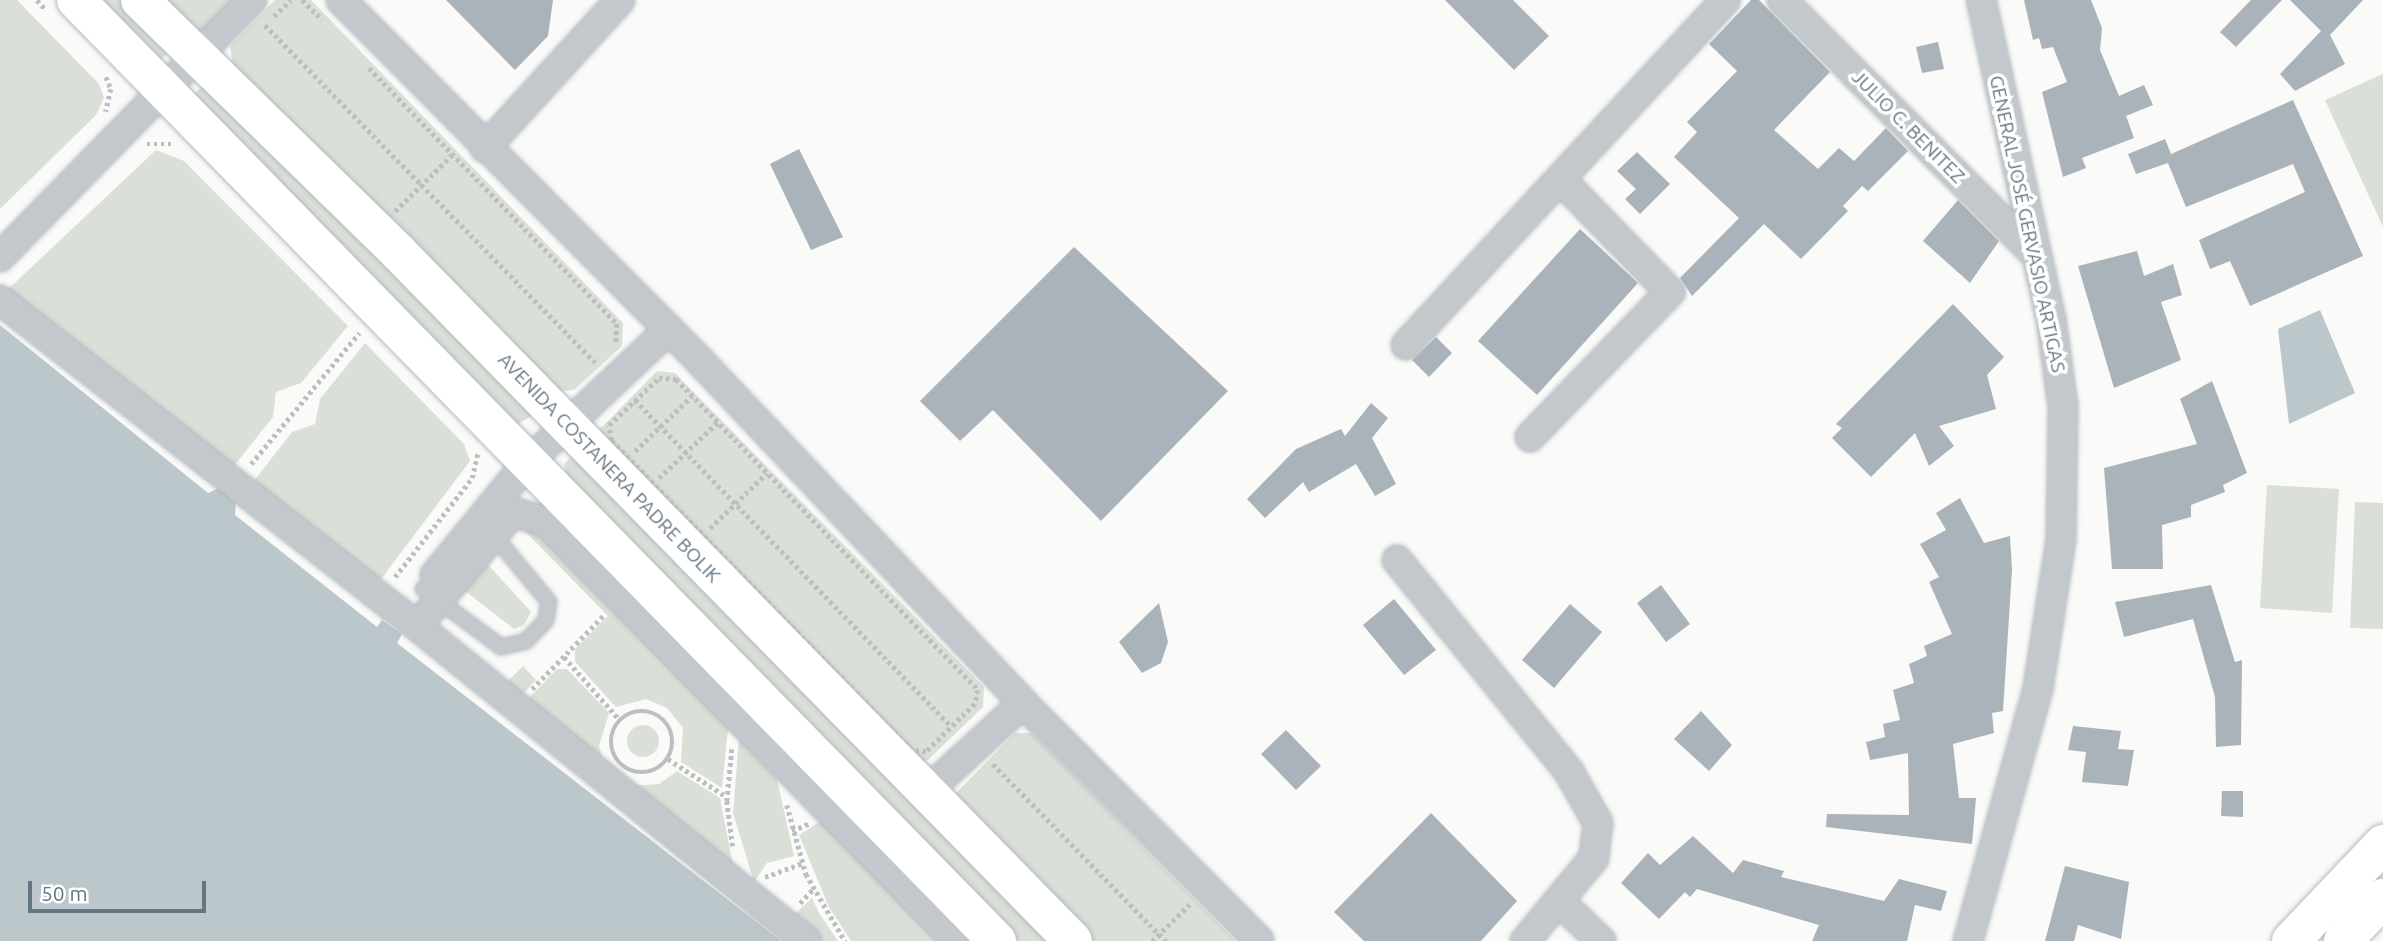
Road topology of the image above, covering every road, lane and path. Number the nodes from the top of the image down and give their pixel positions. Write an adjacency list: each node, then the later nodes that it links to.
1 (37, 0): 10 (path)
2 (140, 0): 13 (main road, AVENIDA COSTANERA PADRE BOLIK)
3 (252, 0): 13 (street)
4 (302, 0): 12 (path)
5 (341, 0): 18 (street)
6 (620, 0): 18 (street)
7 (1725, 0): 22 (street)
8 (1782, 0): 25 (street, JULIO C. BENITEZ)
9 (1982, 0): 25 (street, GENERAL JOSÉ GERVASIO ARTIGAS)
10 (65, 10): 16 (main road)
11 (265, 25): 23 (path)
12 (331, 29)
13 (196, 58): 16 (street); 40 (main road, AVENIDA COSTANERA PADRE BOLIK)
14 (359, 58): 21 (path)
15 (101, 72): 17 (path)
16 (162, 93): 26 (street); 45 (main road)
17 (95, 124)
18 (485, 148): 30 (street)
19 (183, 149): 20 (path)
20 (134, 155)
21 (453, 155): 23 (path); 33 (path)
22 (1562, 181): 32 (street); 42 (street)
23 (421, 185): 24 (path); 35 (path)
24 (390, 216)
25 (2034, 253): 89 (street, GENERAL JOSÉ GERVASIO ARTIGAS)
26 (0, 257)
27 (0, 300): 48 (street)
28 (353, 319): 29 (path)
29 (362, 329): 31 (path); 48 (path)
30 (669, 329): 40 (street); 58 (street)
31 (372, 338)
32 (1406, 345)
33 (610, 348)
34 (602, 355): 35 (path)
35 (595, 362): 36 (path)
36 (588, 369)
37 (692, 396): 38 (path); 39 (path); 41 (path)
38 (635, 400): 41 (path); 44 (path)
39 (718, 422): 46 (path); 47 (path)
40 (567, 426): 45 (street); 68 (main road, AVENIDA COSTANERA PADRE BOLIK)
41 (660, 426): 44 (path); 49 (path)
42 (1530, 437)
43 (472, 440): 54 (path)
44 (628, 457): 47 (path)
45 (527, 463): 50 (street); 82 (main road)
46 (767, 472): 49 (path); 62 (path)
47 (653, 484): 51 (path)
48 (233, 486): 54 (street)
49 (735, 503): 51 (path); 62 (path)
50 (486, 528): 53 (street); 53 (lane); 60 (street)
51 (703, 535): 62 (path)
52 (1397, 560): 77 (street)
53 (431, 595): 56 (street)
54 (380, 597): 56 (street)
55 (604, 616): 57 (path)
56 (404, 623): 59 (street)
57 (564, 657): 59 (path); 61 (path)
58 (1023, 703): 68 (street); 86 (street)
59 (517, 705): 74 (street)
60 (737, 716): 65 (street); 69 (path)
61 (620, 720): 64 (path); 64 (path)
62 (952, 727)
63 (1001, 756): 66 (path)
64 (668, 759): 69 (path)
65 (780, 760): 72 (path); 81 (street)
66 (993, 764): 67 (path); 85 (path)
67 (982, 773)
68 (926, 792): 83 (main road, AVENIDA COSTANERA PADRE BOLIK)
69 (727, 797): 71 (path)
70 (2383, 844): 90 (main road)
71 (735, 856)
72 (803, 863): 74 (path); 80 (path)
73 (1181, 893): 76 (path)
74 (750, 896): 79 (street)
75 (2383, 898): 91 (main road)
76 (1190, 903): 78 (path); 84 (path)
77 (1562, 904): 87 (street); 88 (street)
78 (1198, 911)
79 (806, 941)
80 (845, 941)
81 (957, 941)
82 (997, 941)
83 (1073, 941)
84 (1152, 941)
85 (1166, 941)
86 (1259, 941)
87 (1525, 941)
88 (1601, 941)
89 (1968, 941)
90 (2291, 941)
91 (2343, 941)

